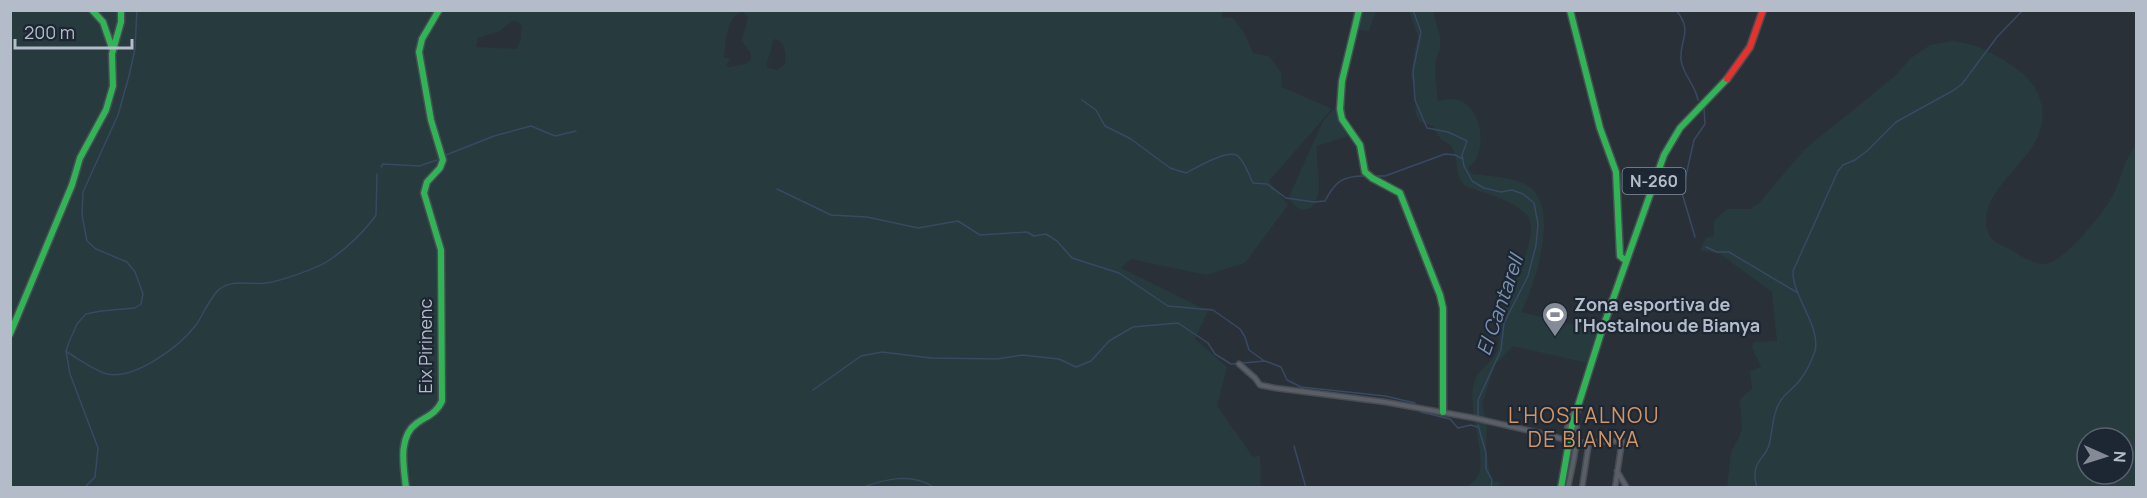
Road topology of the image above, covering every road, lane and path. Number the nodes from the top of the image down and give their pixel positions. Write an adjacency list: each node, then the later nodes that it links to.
1 (92, 10): 7 (street)
2 (121, 10): 7 (street)
3 (439, 10): 18 (street, Eix Pirinenc)
4 (1359, 10): 12 (street)
5 (1570, 10): 8 (street)
6 (1763, 10): 8 (street, N-260)
7 (113, 50): 9 (street)
8 (1626, 261): 11 (street, N-260)
9 (10, 334)
10 (1239, 364): 12 (street)
11 (1576, 410): 13 (street, N-260); 13 (street)
12 (1443, 412): 13 (street)
13 (1569, 440): 14 (street); 16 (street); 16 (street); 19 (street, N-260)
14 (1583, 442): 15 (street); 16 (street)
15 (1589, 442): 17 (street); 21 (street)
16 (1576, 443): 20 (street)
17 (1617, 471): 22 (street); 23 (street)
18 (406, 488)
19 (1561, 488)
20 (1568, 488)
21 (1582, 488)
22 (1614, 488)
23 (1627, 488)

